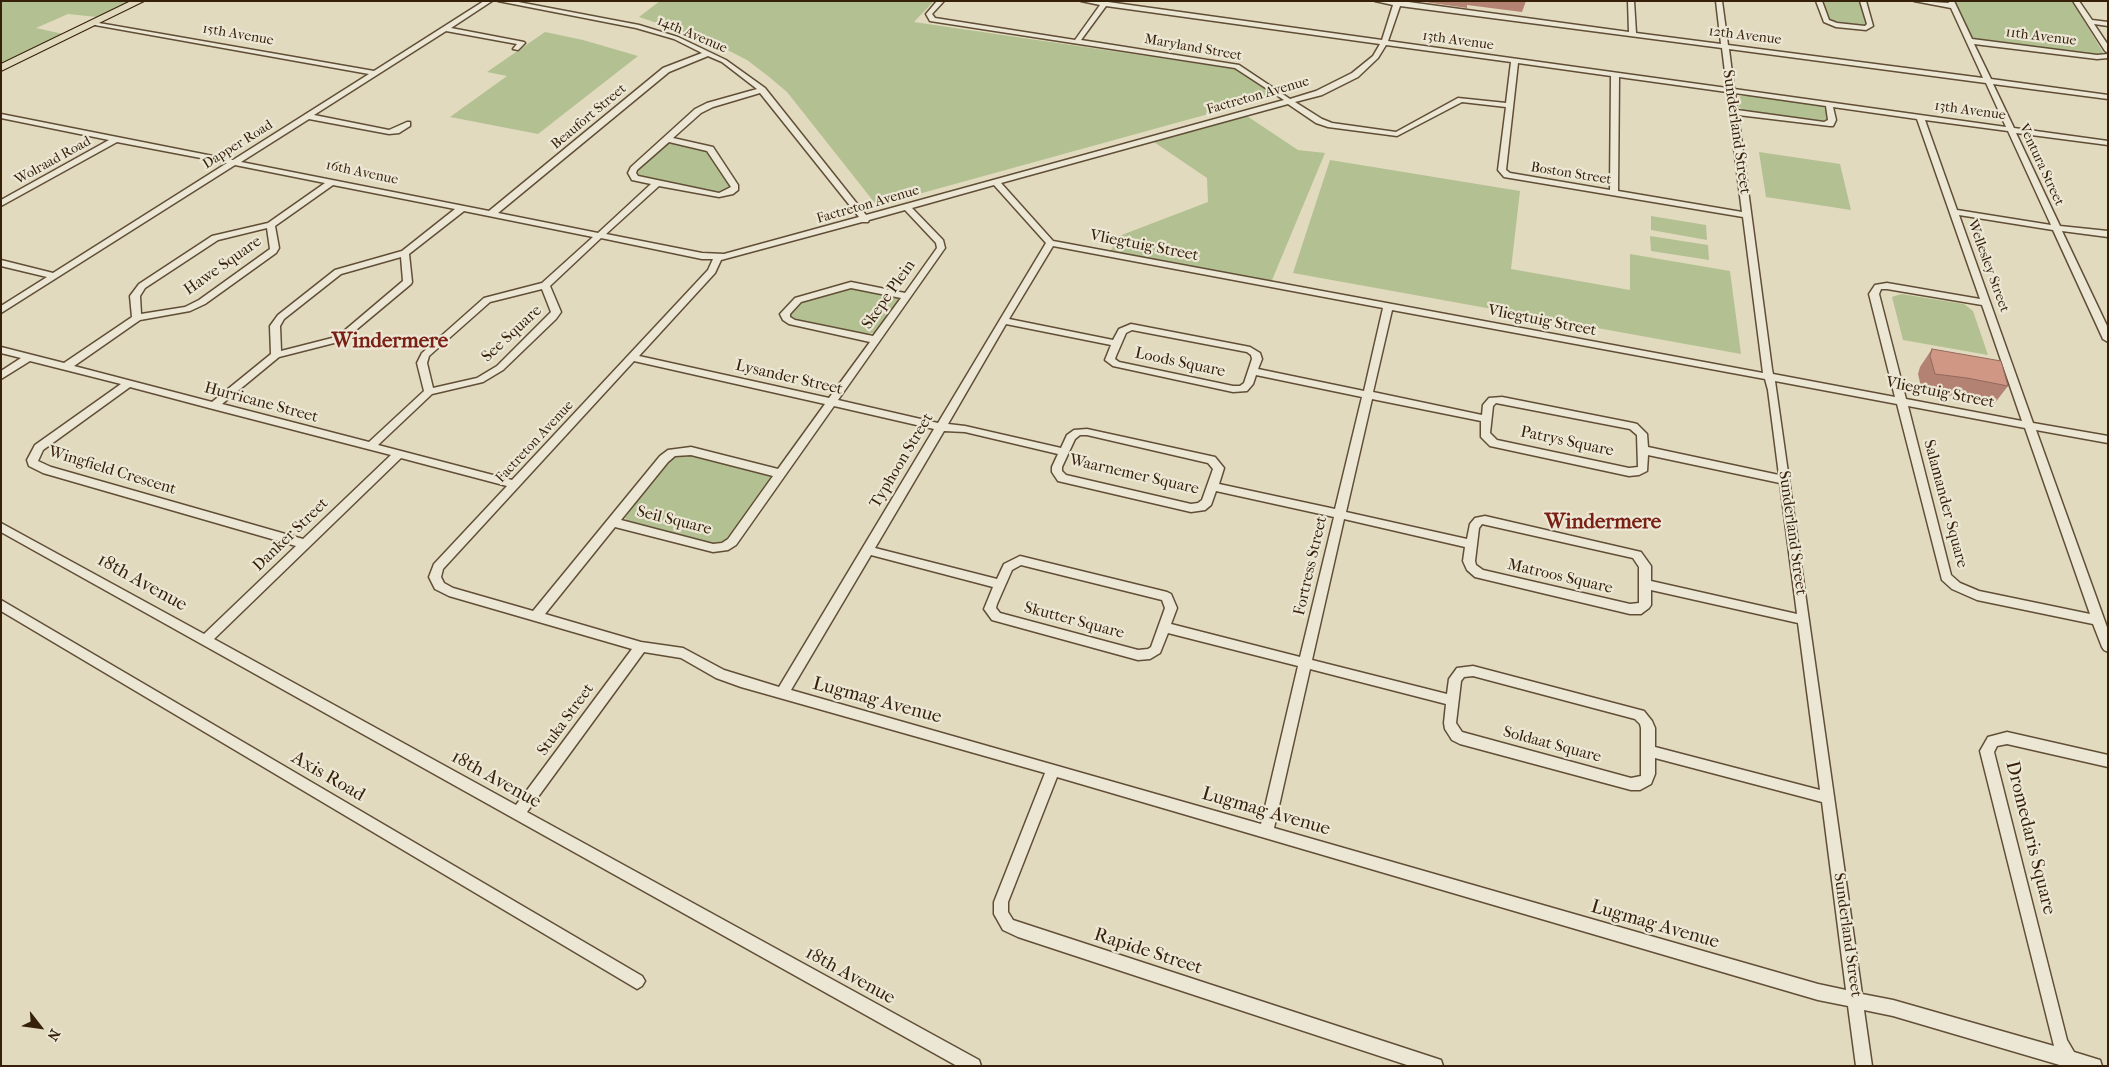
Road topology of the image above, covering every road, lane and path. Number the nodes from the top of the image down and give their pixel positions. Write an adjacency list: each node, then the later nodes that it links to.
1 (139, 1): 17 (main road)
2 (489, 1): 19 (street, Dapper Road)
3 (501, 1): 27 (street, 14th Avenue)
4 (941, 1): 22 (street, Maryland Street)
5 (1084, 1): 13 (street, 13th Avenue)
6 (1378, 1): 14 (street, 12th Avenue)
7 (1632, 1): 20 (street)
8 (1719, 1): 24 (street, Sunderland Street)
9 (1819, 1): 10 (street)
10 (1863, 1)
11 (1917, 1): 15 (street)
12 (2076, 1): 16 (street, 11th Avenue)
13 (1105, 3): 22 (street); 23 (street, 13th Avenue)
14 (1397, 3): 20 (street, 12th Avenue); 23 (street, Factreton Avenue)
15 (1952, 3): 21 (street, Ventura Street)
16 (2090, 22): 18 (street, 11th Avenue); 26 (street, 11th Avenue)
17 (95, 23): 30 (main road); 31 (street, 15th Avenue)
18 (2108, 24)
19 (444, 29): 25 (street); 31 (street, Dapper Road)
20 (1634, 35): 24 (street, 12th Avenue)
21 (1970, 41): 28 (street, 11th Avenue); 33 (street, Ventura Street)
22 (1077, 42): 37 (street, Maryland Street)
23 (1384, 43): 29 (street, 13th Avenue); 37 (street, Factreton Avenue)
24 (1725, 46): 33 (street, 12th Avenue); 35 (street, Sunderland Street)
25 (516, 49)
26 (2108, 51)
27 (709, 53): 34 (street, 14th Avenue); 59 (street, Beaufort Street)
28 (2108, 56)
29 (1515, 61): 32 (street, 13th Avenue); 39 (street, Boston Street)
30 (1, 68)
31 (376, 73): 42 (street, Dapper Road)
32 (1615, 75): 35 (street, 13th Avenue); 54 (street)
33 (1989, 81): 36 (street, 12th Avenue); 45 (street, Ventura Street)
34 (762, 90): 47 (street); 61 (street, 14th Avenue)
35 (1730, 91): 38 (street, 13th Avenue); 40 (street, Sunderland Street)
36 (2108, 97)
37 (1290, 101): 39 (street, Maryland Street); 53 (street, Factreton Avenue)
38 (1829, 104): 40 (street); 43 (street, 13th Avenue)
39 (1510, 105): 54 (street, Boston Street)
40 (1733, 112): 60 (street, Sunderland Street)
41 (1, 116): 46 (street, 16th Avenue)
42 (307, 116): 44 (street); 50 (street, Dapper Road)
43 (1920, 117): 45 (street, 13th Avenue); 58 (street, Wellesley Street)
44 (407, 124)
45 (2012, 130): 48 (street, 13th Avenue); 63 (street, Ventura Street)
46 (116, 139): 50 (street, 16th Avenue); 55 (street, Wolraad Road)
47 (668, 139): 52 (street); 52 (street)
48 (2105, 143): 49 (street)
49 (2108, 152)
50 (234, 162): 51 (street, 16th Avenue); 70 (street, Dapper Road)
51 (333, 181): 56 (street, 16th Avenue); 62 (street, Hawe Square)
52 (657, 183): 65 (street, See Square)
53 (996, 183): 57 (street, Factreton Avenue); 66 (street)
54 (1614, 194): 60 (street, Boston Street)
55 (1, 204)
56 (462, 208): 59 (street, 16th Avenue); 67 (street)
57 (908, 208): 61 (street, Factreton Avenue); 72 (street, Skepe Plein)
58 (1954, 212): 63 (street); 73 (street, Wellesley Street)
59 (491, 214): 65 (street, 16th Avenue)
60 (1747, 215): 89 (street, Sunderland Street)
61 (864, 220): 68 (street, Factreton Avenue)
62 (271, 225): 76 (street, Hawe Square); 76 (street, Hawe Square)
63 (2056, 227): 64 (street); 78 (street, Ventura Street)
64 (2108, 234)
65 (599, 236): 68 (street, 16th Avenue); 71 (street, See Square)
66 (1050, 244): 74 (street, Vliegtuig Street); 77 (street, Typhoon Street)
67 (405, 253): 83 (street); 83 (street)
68 (718, 257): 85 (street, Factreton Avenue)
69 (1, 263): 70 (street)
70 (54, 276): 75 (street, Dapper Road)
71 (545, 285): 91 (street, See Square); 91 (street, See Square)
72 (907, 296): 80 (street, Skepe Plein); 80 (street)
73 (1986, 303): 93 (street, Salamander Square); 97 (street, Wellesley Street)
74 (1388, 307): 89 (street, Vliegtuig Street); 92 (street, Fortress Street)
75 (1, 310)
76 (137, 318): 86 (street, Hawe Square)
77 (1004, 321): 81 (street, Loods Square); 98 (street, Typhoon Street)
78 (2105, 326): 79 (street, Ventura Street)
79 (2108, 339)
80 (876, 340): 94 (street, Skepe Plein)
81 (1116, 344): 87 (street, Loods Square); 87 (street, Loods Square)
82 (1, 350): 84 (street, Hurricane Street)
83 (276, 355): 95 (street)
84 (29, 357): 86 (street, Hurricane Street); 88 (street)
85 (631, 357): 94 (street, Lysander Street); 106 (street, Factreton Avenue)
86 (66, 367): 90 (street, Hurricane Street)
87 (1252, 371): 92 (street)
88 (1, 376)
89 (1770, 377): 93 (street, Vliegtuig Street); 105 (street, Sunderland Street)
90 (128, 384): 95 (street, Hurricane Street); 111 (street, Wingfield Crescent)
91 (429, 392): 100 (street, See Square)
92 (1368, 395): 96 (street); 108 (street, Fortress Street)
93 (1901, 400): 97 (street, Vliegtuig Street); 120 (street, Salamander Square)
94 (831, 403): 98 (street, Lysander Street); 104 (street, Seil Square)
95 (213, 406): 100 (street, Hurricane Street)
96 (1486, 419): 101 (street, Patrys Square); 101 (street, Patrys Square)
97 (2029, 425): 99 (street, Vliegtuig Street); 120 (street)
98 (941, 427): 102 (street, Waarnemer Square); 113 (street, Typhoon Street)
99 (2108, 440)
100 (370, 446): 103 (street, Hurricane Street)
101 (1643, 450): 105 (street)
102 (1064, 452): 107 (street, Waarnemer Square); 107 (street, Waarnemer Square)
103 (399, 454): 106 (street, Hurricane Street); 111 (street, Danker Street)
104 (781, 474): 109 (street, Seil Square); 109 (street, Seil Square)
105 (1785, 480): 119 (street, Sunderland Street)
106 (514, 484): 114 (street, Factreton Avenue)
107 (1213, 486): 108 (street, Waarnemer Square)
108 (1340, 514): 112 (street); 125 (street, Fortress Street)
109 (613, 522): 118 (street, Seil Square)
110 (1, 526): 122 (street, 18th Avenue)
111 (305, 544): 122 (street, Danker Street)
112 (1472, 544): 116 (street, Matroos Square); 116 (street, Matroos Square)
113 (868, 550): 115 (street); 126 (street, Typhoon Street)
114 (436, 582): 118 (street, Lugmag Avenue)
115 (1000, 584): 121 (street, Skutter Square); 121 (street, Skutter Square)
116 (1645, 584): 119 (street)
117 (1, 606): 134 (street, Axis Road)
118 (537, 615): 123 (street, Lugmag Avenue)
119 (1804, 620): 131 (street, Sunderland Street)
120 (2098, 620): 124 (street)
121 (1164, 627): 125 (street)
122 (205, 640): 132 (street, 18th Avenue)
123 (641, 647): 126 (street, Lugmag Avenue); 132 (street, Stuka Street)
124 (2108, 647)
125 (1305, 663): 127 (street); 133 (street, Fortress Street)
126 (782, 694): 130 (street, Lugmag Avenue)
127 (1453, 700): 128 (street, Soldaat Square); 128 (street, Soldaat Square)
128 (1648, 751): 131 (street)
129 (2108, 761): 136 (street, Dromedaris Square)
130 (1053, 770): 133 (street, Lugmag Avenue); 138 (street, Rapide Street)
131 (1828, 798): 135 (street, Sunderland Street)
132 (518, 814): 137 (street, 18th Avenue)
133 (1266, 832): 135 (street, Lugmag Avenue)
134 (636, 981)
135 (1856, 1000): 136 (street, Lugmag Avenue); 139 (street, Sunderland Street)
136 (2070, 1062): 140 (street, Lugmag Avenue)
137 (973, 1066)
138 (1435, 1066)
139 (1864, 1066)
140 (2094, 1066)

